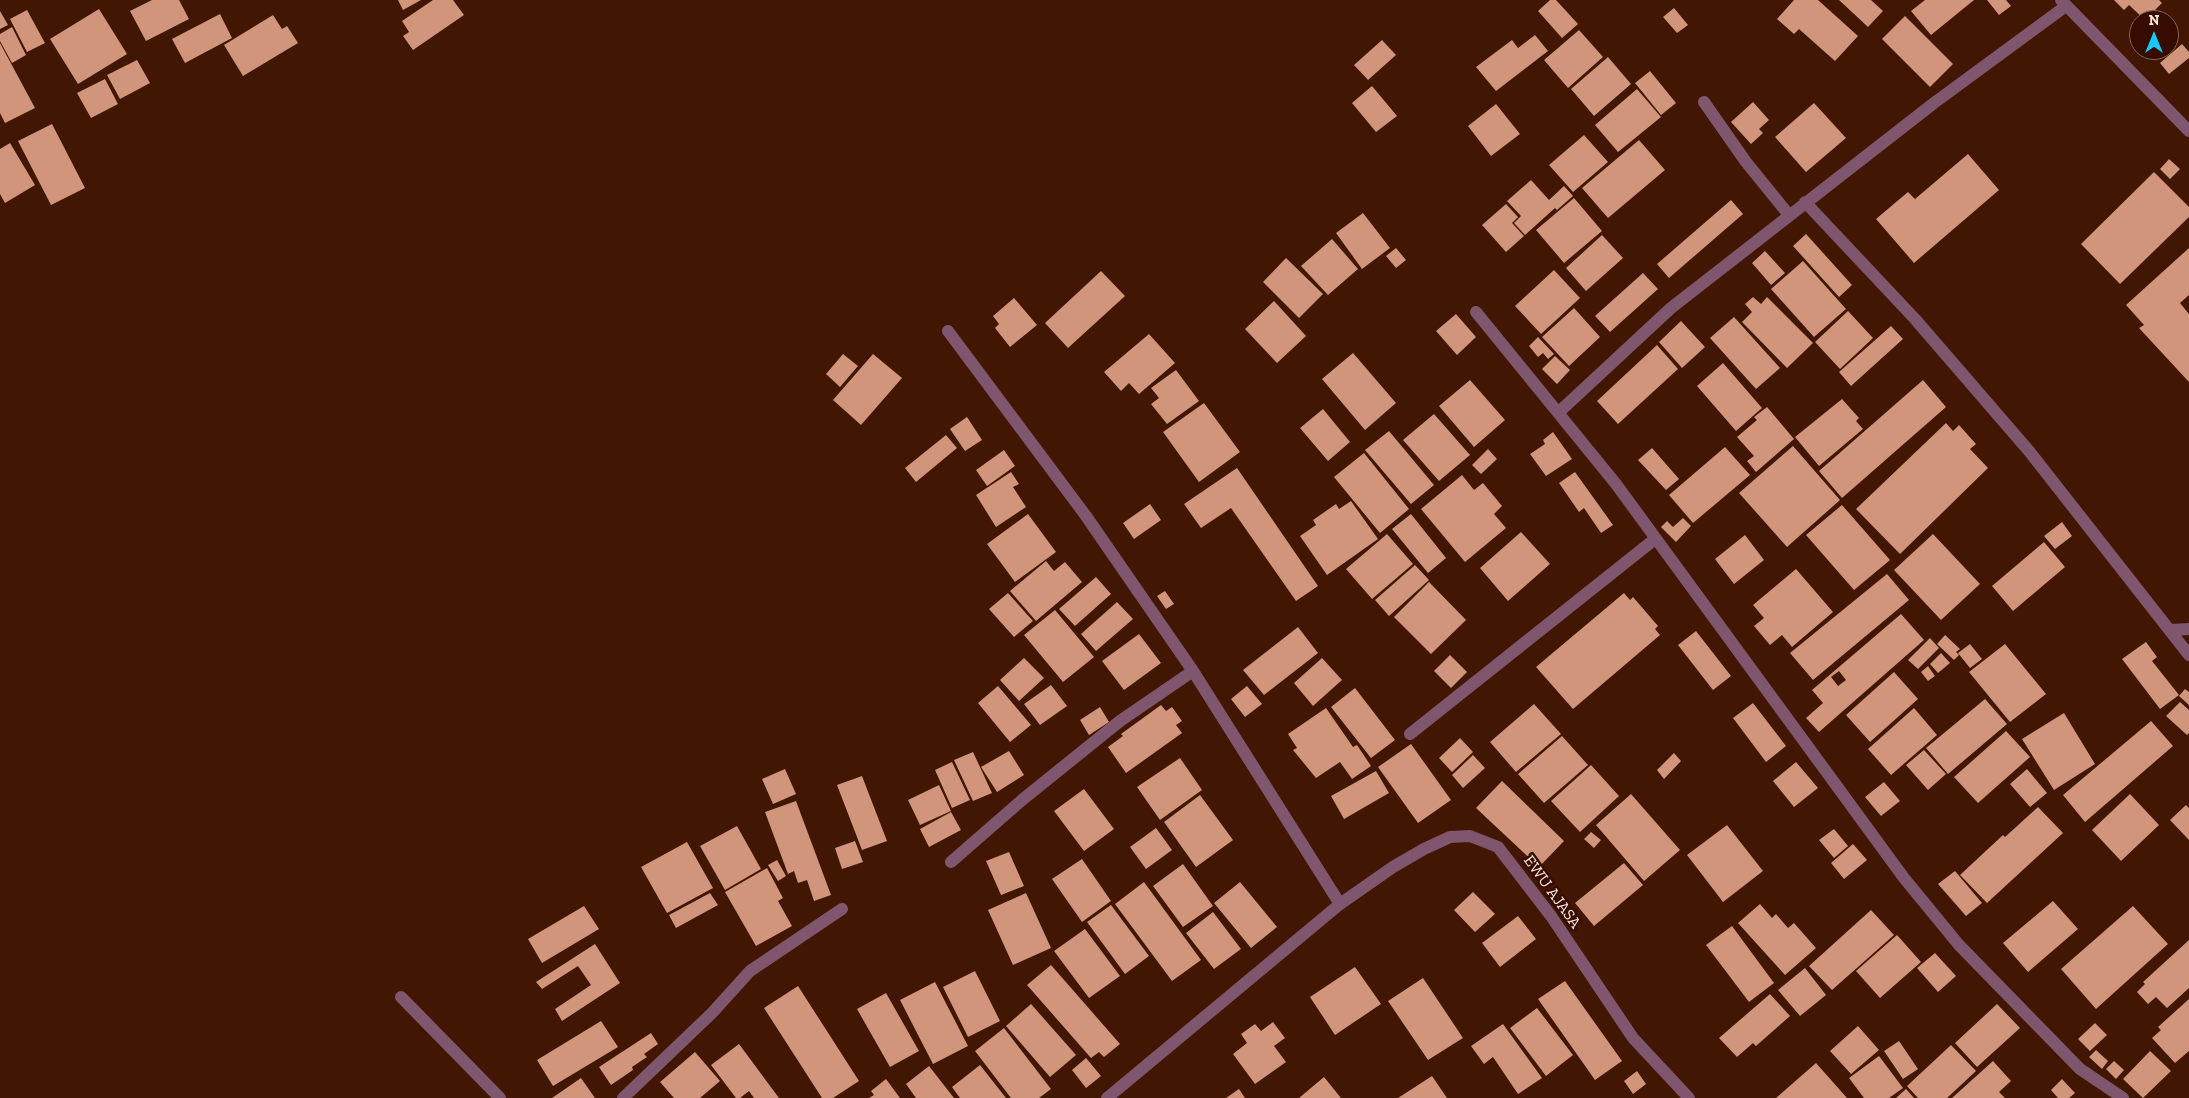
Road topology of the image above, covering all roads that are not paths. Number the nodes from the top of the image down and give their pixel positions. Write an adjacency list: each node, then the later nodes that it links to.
1 (2064, 3): 3 (street); 4 (street)
2 (1704, 102): 5 (street)
3 (2189, 131)
4 (1805, 202): 5 (street); 11 (street)
5 (1789, 216): 8 (street)
6 (1476, 312): 8 (street)
7 (948, 331): 13 (street)
8 (1559, 412): 9 (street)
9 (1655, 539): 14 (street); 23 (street)
10 (2189, 629): 11 (street)
11 (2171, 630): 12 (street)
12 (2189, 655)
13 (1193, 671): 15 (street); 16 (street)
14 (1410, 734)
15 (951, 862)
16 (1340, 904): 19 (street, EWU AJASA); 22 (street, EWU AJASA)
17 (842, 908): 21 (street)
18 (400, 998): 20 (street)
19 (1684, 1096)
20 (500, 1098)
21 (623, 1098)
22 (1107, 1098)
23 (2123, 1098)

